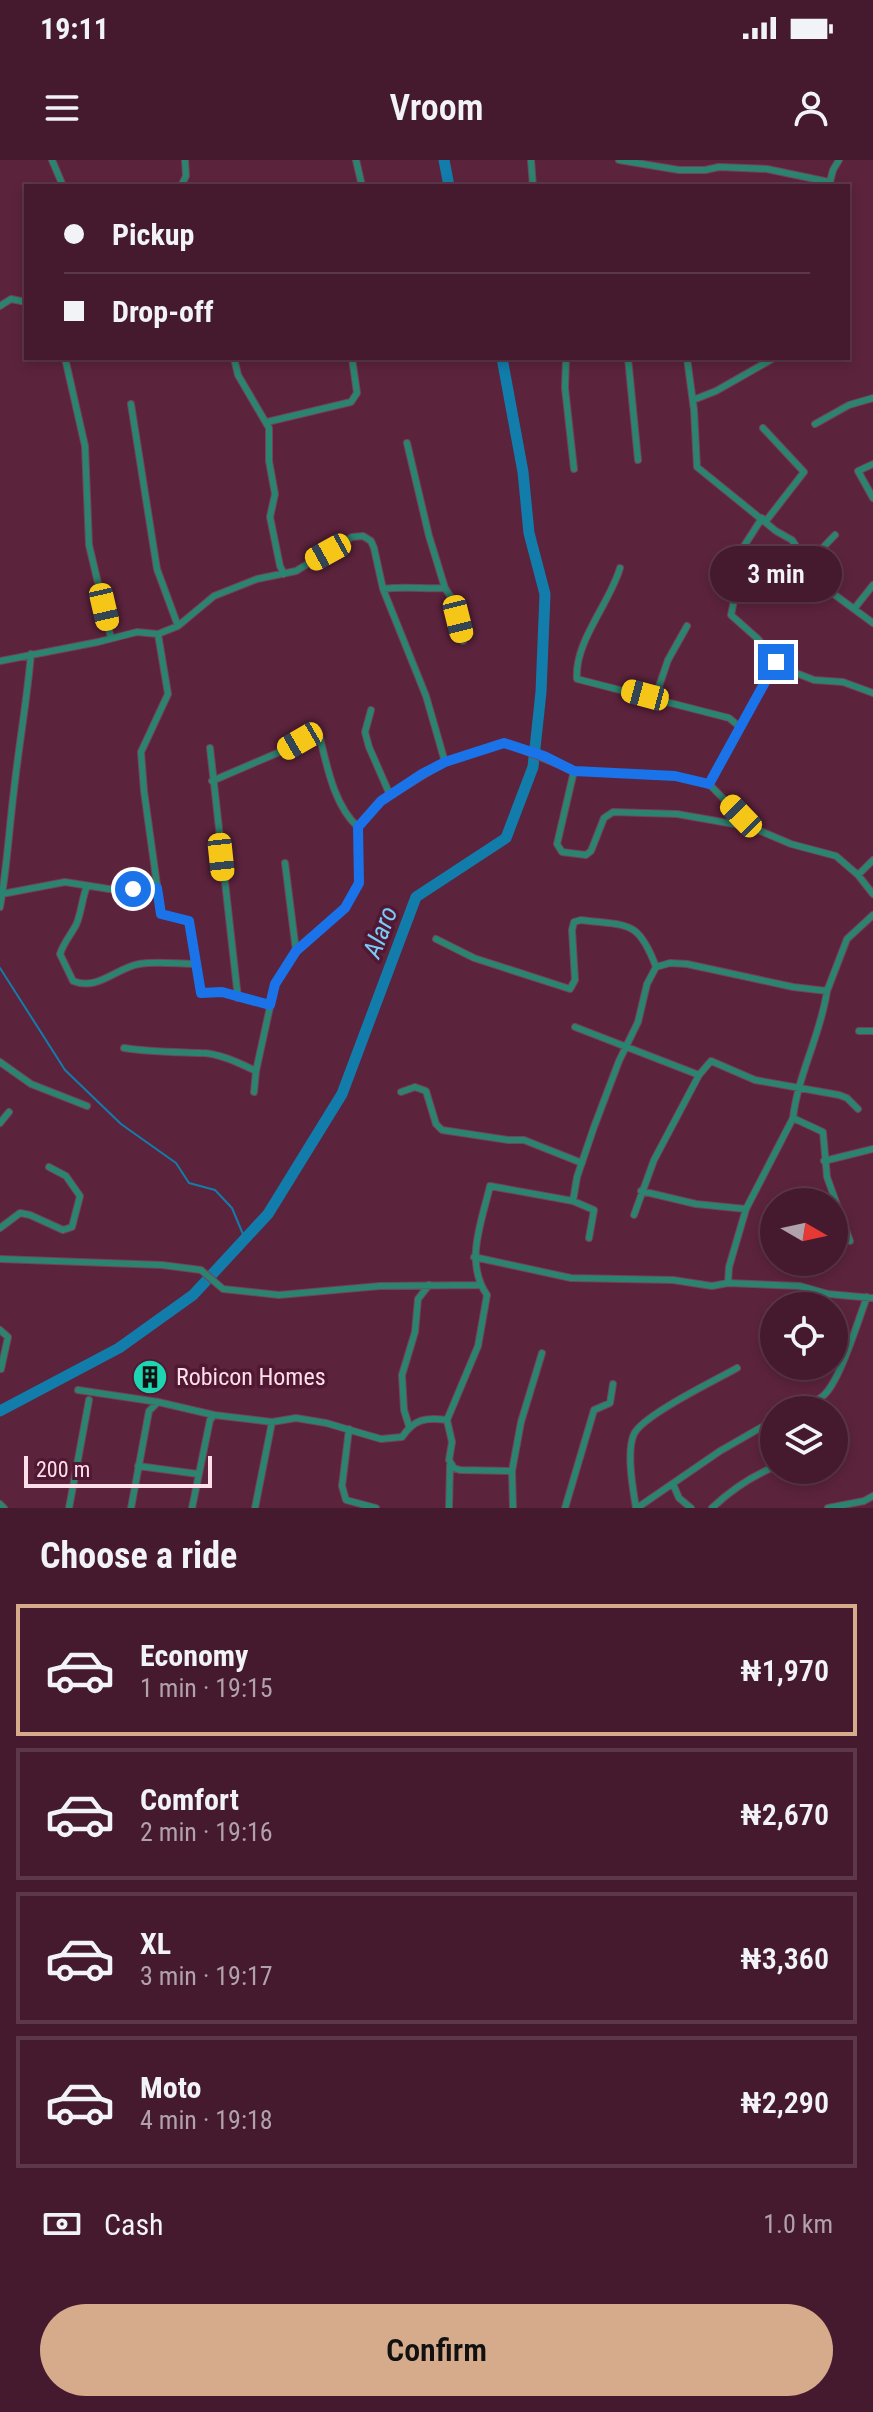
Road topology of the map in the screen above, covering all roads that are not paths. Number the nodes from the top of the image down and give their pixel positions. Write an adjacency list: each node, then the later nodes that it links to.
1 (52, 160): 7 (street)
2 (185, 160): 8 (street)
3 (356, 160): 9 (street)
4 (531, 160): 10 (street)
5 (619, 160): 11 (street)
6 (839, 160): 11 (street)
7 (62, 184)
8 (182, 184)
9 (362, 184)
10 (533, 184)
11 (829, 184)
12 (24, 302): 13 (street)
13 (0, 306)
14 (65, 360): 45 (street)
15 (234, 360): 24 (street)
16 (352, 360): 24 (street)
17 (566, 360): 30 (street)
18 (628, 360): 28 (street)
19 (687, 360): 22 (street)
20 (770, 360): 22 (street)
21 (873, 398): 25 (street)
22 (693, 400): 32 (street)
23 (131, 404): 42 (street)
24 (267, 422): 36 (street)
25 (815, 424)
26 (763, 428): 32 (street)
27 (407, 443): 38 (street)
28 (638, 460)
29 (873, 464): 31 (street)
30 (574, 469)
31 (873, 498)
32 (764, 520): 34 (street); 49 (street)
33 (835, 535): 34 (street)
34 (808, 563): 40 (street)
35 (620, 568): 51 (street)
36 (284, 574): 39 (street); 42 (street)
37 (873, 585): 40 (street)
38 (445, 588): 39 (street); 46 (street)
39 (383, 589): 55 (street)
40 (854, 609): 41 (street)
41 (873, 623)
42 (178, 626): 44 (street)
43 (687, 626): 51 (street)
44 (158, 634): 45 (street); 66 (street)
45 (111, 638): 47 (street)
46 (463, 641)
47 (31, 654): 48 (street); 67 (street)
48 (0, 661)
49 (776, 662): 50 (street); 53 (street)
50 (873, 693)
51 (655, 698): 53 (street)
52 (371, 710): 59 (street)
53 (740, 727): 58 (street)
54 (210, 748): 57 (street)
55 (445, 762): 56 (street); 59 (street)
56 (574, 771): 58 (street); 61 (street)
57 (212, 781): 60 (street); 76 (street)
58 (709, 784): 61 (street)
59 (390, 795): 60 (street)
60 (358, 827): 72 (street)
61 (751, 827): 64 (street)
62 (873, 860): 64 (street)
63 (285, 863): 72 (street)
64 (858, 875): 68 (street)
65 (87, 886): 66 (street); 67 (street); 73 (street)
66 (157, 888): 73 (street)
67 (2, 894): 69 (street)
68 (873, 894)
69 (0, 907)
70 (873, 915): 75 (street)
71 (436, 939): 74 (street)
72 (296, 951): 77 (street)
73 (196, 964): 76 (street)
74 (656, 967): 75 (street); 81 (street)
75 (827, 991): 86 (street)
76 (238, 999): 77 (street)
77 (270, 1005): 84 (street)
78 (575, 1027): 81 (street)
79 (859, 1031): 80 (street)
80 (873, 1031)
81 (626, 1047): 85 (street); 96 (street)
82 (124, 1048): 84 (street)
83 (0, 1062): 89 (street)
84 (256, 1071): 87 (street)
85 (699, 1075): 86 (street); 98 (street)
86 (799, 1086): 90 (street); 92 (street)
87 (254, 1092)
88 (401, 1092): 96 (street)
89 (87, 1106)
90 (858, 1109)
91 (9, 1112): 93 (street)
92 (793, 1118): 95 (street); 100 (street)
93 (0, 1123)
94 (873, 1149): 95 (street)
95 (824, 1161): 104 (street)
96 (582, 1163): 99 (street)
97 (49, 1167): 102 (street)
98 (641, 1191): 100 (street); 101 (street)
99 (573, 1201): 103 (street); 105 (street)
100 (746, 1209): 107 (street)
101 (634, 1215)
102 (0, 1228)
103 (589, 1238)
104 (850, 1241)
105 (474, 1257): 107 (street); 109 (street)
106 (0, 1259): 108 (street)
107 (728, 1283): 110 (street)
108 (429, 1285): 109 (street); 123 (street)
109 (480, 1285): 121 (street)
110 (870, 1297): 117 (street)
111 (0, 1330): 114 (street)
112 (542, 1353): 128 (street)
113 (737, 1368): 141 (street)
114 (1, 1369)
115 (613, 1384): 140 (street)
116 (78, 1390): 119 (street)
117 (823, 1396)
118 (89, 1400): 133 (street)
119 (158, 1402): 120 (street); 127 (street)
120 (214, 1415): 122 (street); 130 (street)
121 (447, 1420): 123 (street); 126 (street)
122 (272, 1422): 125 (street); 136 (street)
123 (409, 1426): 125 (street)
124 (760, 1428): 131 (street)
125 (349, 1429): 137 (street)
126 (450, 1465): 128 (street); 138 (street)
127 (138, 1466): 130 (street); 134 (street)
128 (512, 1471): 139 (street)
129 (760, 1473): 143 (street)
130 (198, 1474): 135 (street)
131 (673, 1484): 141 (street); 142 (street)
132 (873, 1496): 145 (street)
133 (69, 1508)
134 (131, 1508)
135 (192, 1508)
136 (255, 1508)
137 (376, 1508)
138 (449, 1508)
139 (513, 1508)
140 (565, 1508)
141 (637, 1508)
142 (691, 1508)
143 (712, 1508)
144 (828, 1508): 145 (street)
145 (836, 1508)

